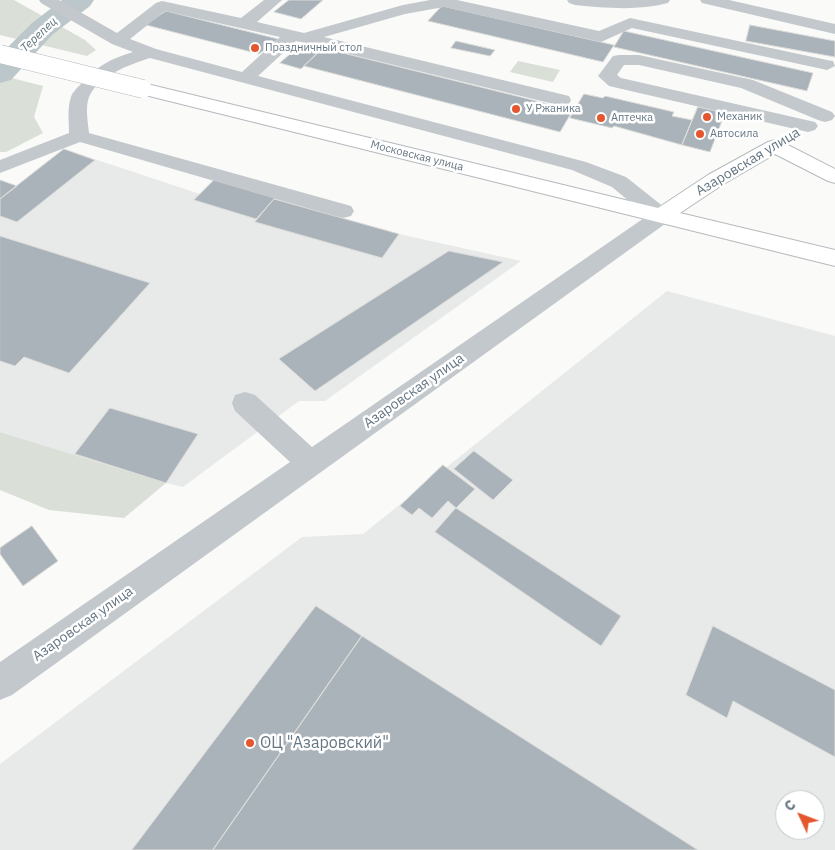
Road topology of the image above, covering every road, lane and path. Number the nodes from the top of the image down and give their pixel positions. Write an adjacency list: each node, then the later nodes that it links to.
1 (47, 0): 11 (street)
2 (143, 0): 7 (street)
3 (274, 0): 8 (street)
4 (575, 0): 5 (street)
5 (662, 0)
6 (708, 0): 9 (street)
7 (162, 6): 8 (street); 11 (street)
8 (244, 24): 10 (street)
9 (835, 29)
10 (298, 37): 14 (street); 15 (street); 16 (street)
11 (118, 40): 12 (street)
12 (150, 53): 15 (street); 19 (street)
13 (0, 54): 24 (main road, Московская улица, bridge)
14 (827, 65)
15 (246, 78): 24 (street)
16 (562, 100)
17 (830, 113): 18 (street, Азаровская улица); 18 (street)
18 (808, 126): 20 (street, Азаровская улица)
19 (78, 136): 21 (street); 23 (street)
20 (775, 146): 22 (main road); 24 (main road, Азаровская улица)
21 (0, 167)
22 (835, 177)
23 (343, 211)
24 (661, 216): 25 (main road, Московская улица); 27 (street, Азаровская улица)
25 (835, 258)
26 (245, 403): 27 (street)
27 (311, 463): 28 (street, Азаровская улица)
28 (0, 683)

